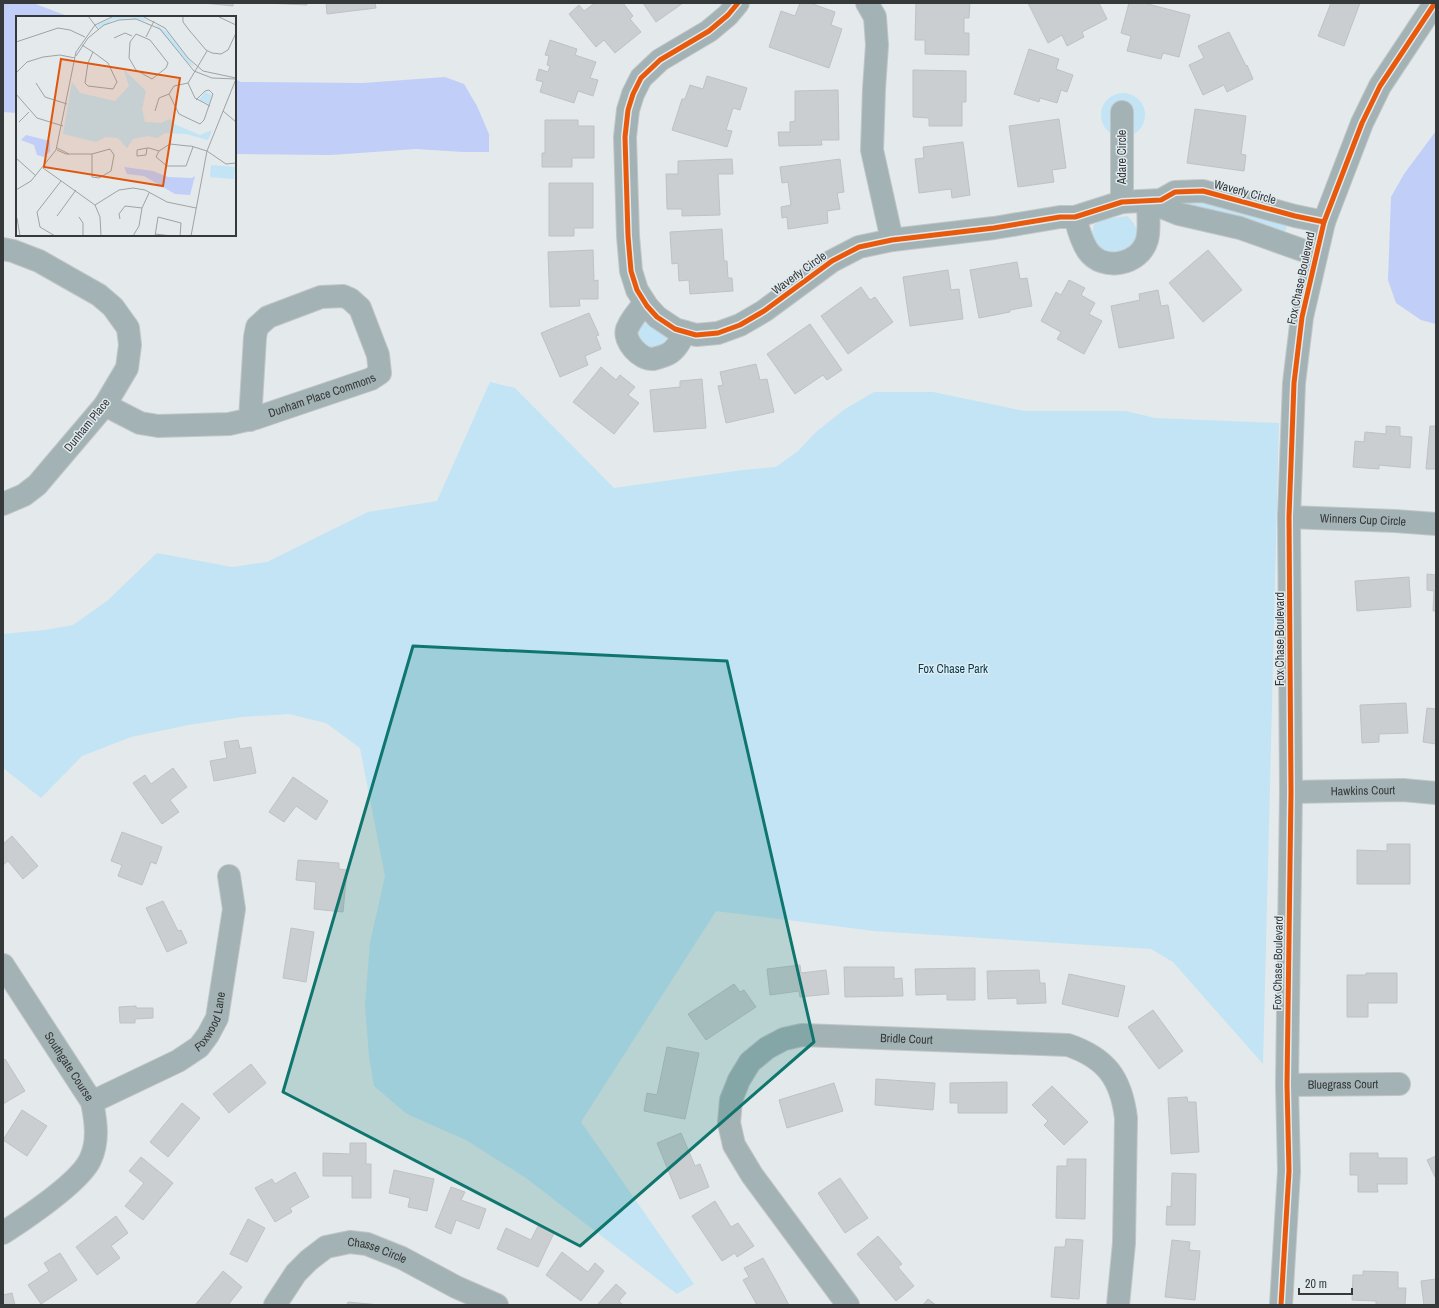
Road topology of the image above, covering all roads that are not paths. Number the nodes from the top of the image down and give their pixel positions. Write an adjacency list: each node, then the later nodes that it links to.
1 (738, 3): 12 (street, Waverly Circle)
2 (867, 3): 9 (street)
3 (1435, 3): 8 (street, Fox Chase Boulevard)
4 (1122, 112): 6 (street, Adare Circle)
5 (1154, 200): 6 (street, Waverly Circle); 7 (street); 8 (street, Waverly Circle); 11 (street)
6 (1122, 202): 7 (street, Waverly Circle)
7 (1075, 217): 9 (street, Waverly Circle)
8 (1324, 222): 11 (street, Fox Chase Boulevard)
9 (892, 240): 13 (street, Waverly Circle)
10 (3, 249): 14 (street, Dunham Place)
11 (1316, 255): 17 (street, Fox Chase Boulevard)
12 (645, 303): 13 (street, Waverly Circle); 13 (street)
13 (686, 332)
14 (105, 405): 15 (street, Dunham Place Commons); 16 (street, Dunham Place)
15 (250, 420): 15 (street, Dunham Place Commons)
16 (3, 504)
17 (1290, 517): 18 (street, Winners Cup Circle); 19 (street, Fox Chase Boulevard)
18 (1436, 524)
19 (1291, 792): 20 (street, Hawkins Court); 24 (street, Fox Chase Boulevard)
20 (1436, 793)
21 (229, 876): 25 (street, Foxwood Lane)
22 (3, 965): 25 (street, Southgate Course)
23 (1398, 1084): 24 (street, Bluegrass Court)
24 (1287, 1085): 31 (street, Fox Chase Boulevard)
25 (92, 1102): 26 (street, Southgate Course)
26 (3, 1233)
27 (275, 1305): 28 (street, Chasse Circle)
28 (497, 1305)
29 (848, 1305): 30 (street, Bridle Court)
30 (1118, 1305)
31 (1281, 1305)

